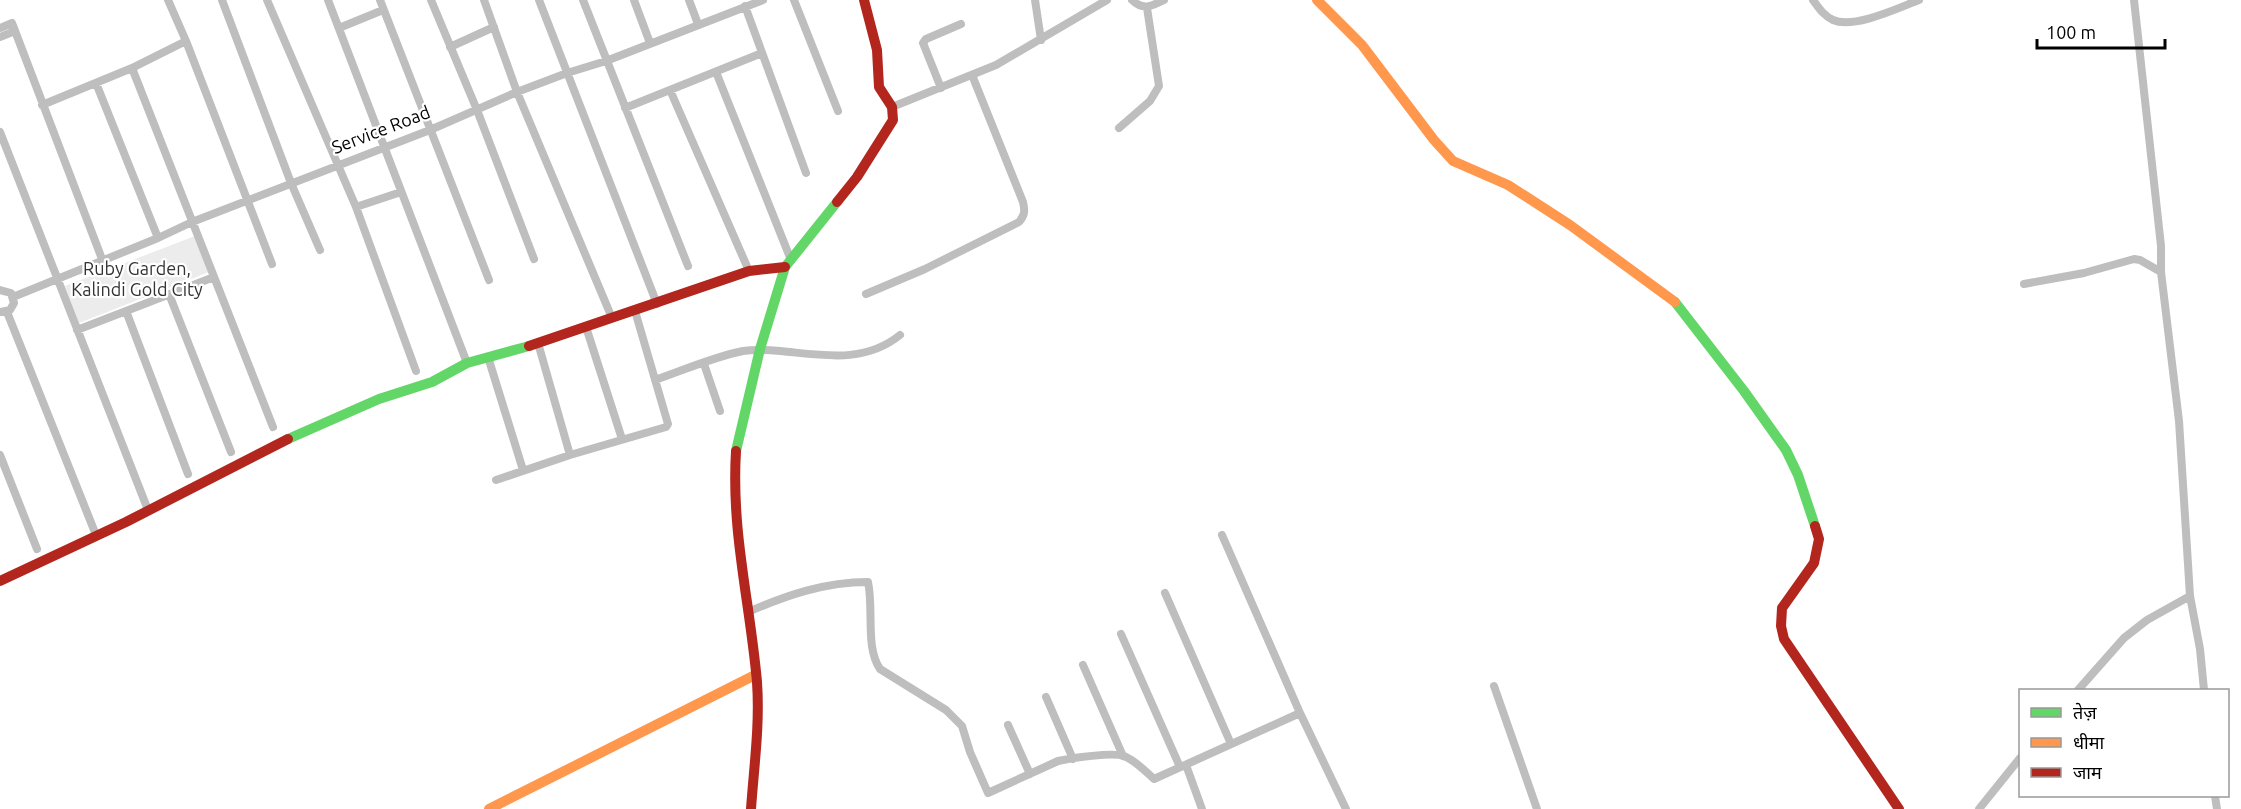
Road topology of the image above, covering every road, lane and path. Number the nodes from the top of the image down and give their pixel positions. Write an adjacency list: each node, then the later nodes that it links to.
1 (168, 0): 34 (street)
2 (222, 0): 58 (street)
3 (267, 0): 56 (street)
4 (328, 0): 30 (street)
5 (380, 0): 25 (street)
6 (431, 0): 36 (street)
7 (484, 0): 28 (street)
8 (539, 0): 41 (street)
9 (582, 0): 38 (street)
10 (634, 0): 35 (street)
11 (688, 0): 26 (street)
12 (763, 0): 23 (street, Service Road)
13 (794, 0): 51 (street)
14 (1035, 0): 33 (street)
15 (1107, 0): 33 (street)
16 (1132, 0): 24 (street)
17 (1164, 0): 24 (street)
18 (1813, 0): 19 (street)
19 (1919, 0)
20 (2134, 0): 71 (street)
21 (867, 1): 48 (street)
22 (1318, 2): 132 (street)
23 (745, 4): 26 (street, Service Road); 37 (street)
24 (1147, 8): 52 (street)
25 (383, 10): 30 (street); 53 (street)
26 (698, 24): 35 (street, Service Road)
27 (961, 24): 44 (street)
28 (494, 27): 36 (street); 46 (street)
29 (0, 28): 31 (street)
30 (339, 28): 55 (street)
31 (15, 31): 32 (street); 47 (street)
32 (0, 37)
33 (1041, 40): 42 (street)
34 (186, 41): 39 (street); 60 (street)
35 (650, 43): 38 (street, Service Road)
36 (450, 47): 50 (street)
37 (762, 53): 40 (street); 57 (street)
38 (606, 61): 41 (street, Service Road); 49 (street)
39 (132, 68): 43 (street); 62 (street)
40 (716, 72): 45 (street); 68 (street)
41 (567, 73): 46 (street, Service Road); 80 (street)
42 (972, 75): 44 (street); 78 (street)
43 (96, 83): 47 (street); 63 (street)
44 (941, 88): 48 (street)
45 (670, 90): 49 (street); 70 (street)
46 (518, 92): 50 (street, Service Road); 84 (street)
47 (42, 105): 65 (street)
48 (892, 107): 68 (street)
49 (625, 108): 69 (street)
50 (477, 110): 53 (street, Service Road); 66 (street)
51 (838, 111)
52 (1119, 128)
53 (430, 130): 55 (street, Service Road); 74 (street)
54 (0, 132): 73 (street)
55 (382, 147): 56 (street, Service Road); 59 (street)
56 (338, 164): 58 (street, Service Road); 61 (street)
57 (806, 173)
58 (291, 183): 60 (street, Service Road); 64 (street)
59 (400, 192): 61 (street); 91 (street)
60 (248, 201): 62 (street, Service Road); 67 (street)
61 (356, 207): 93 (street)
62 (192, 222): 63 (street, Service Road); 72 (street)
63 (158, 238): 65 (street, Service Road)
64 (320, 250)
65 (102, 259): 73 (street, Service Road)
66 (534, 259)
67 (272, 264)
68 (788, 264): 70 (street); 89 (street)
69 (688, 266)
70 (749, 271): 80 (street)
71 (2161, 272): 75 (street); 110 (street)
72 (214, 277): 77 (street); 96 (street)
73 (56, 278): 79 (street, Service Road); 86 (street)
74 (489, 280)
75 (2024, 284)
76 (0, 290): 79 (street)
77 (169, 294): 81 (street); 98 (street)
78 (866, 294)
79 (13, 297): 83 (street)
80 (657, 303): 82 (street)
81 (126, 311): 86 (street); 102 (street)
82 (635, 311): 84 (street); 94 (street)
83 (3, 312): 105 (street)
84 (612, 318): 85 (street)
85 (586, 327): 88 (street); 97 (street)
86 (77, 330): 104 (street)
87 (900, 335): 89 (street)
88 (538, 343): 90 (street); 99 (street)
89 (760, 349): 92 (street); 111 (street)
90 (488, 357): 91 (street); 101 (street)
91 (467, 363): 104 (street)
92 (704, 364): 94 (street); 95 (street)
93 (416, 370)
94 (655, 380): 97 (street)
95 (720, 411)
96 (273, 427)
97 (622, 439): 99 (street)
98 (231, 452)
99 (570, 455): 101 (street)
100 (0, 456): 107 (street)
101 (523, 470): 103 (street)
102 (188, 474)
103 (496, 480)
104 (148, 510): 105 (street)
105 (96, 535): 108 (street)
106 (1222, 535): 119 (street)
107 (37, 549)
108 (0, 581)
109 (1165, 593): 121 (street)
110 (2190, 596): 116 (street); 117 (street)
111 (748, 612): 114 (street); 126 (street)
112 (1121, 634): 125 (street)
113 (1083, 665): 122 (street)
114 (755, 675): 127 (street); 128 (street)
115 (1494, 686): 131 (street)
116 (2079, 689)
117 (2204, 689)
118 (1046, 697): 123 (street)
119 (1300, 713): 121 (street); 130 (street)
120 (1008, 725): 126 (street)
121 (1232, 744): 125 (street)
122 (1123, 756): 123 (street); 125 (street)
123 (1073, 759): 126 (street)
124 (2019, 759): 133 (street)
125 (1183, 766): 129 (street)
126 (1030, 774)
127 (489, 809)
128 (751, 809)
129 (1202, 809)
130 (1346, 809)
131 (1537, 809)
132 (1899, 809)
133 (1979, 809)

